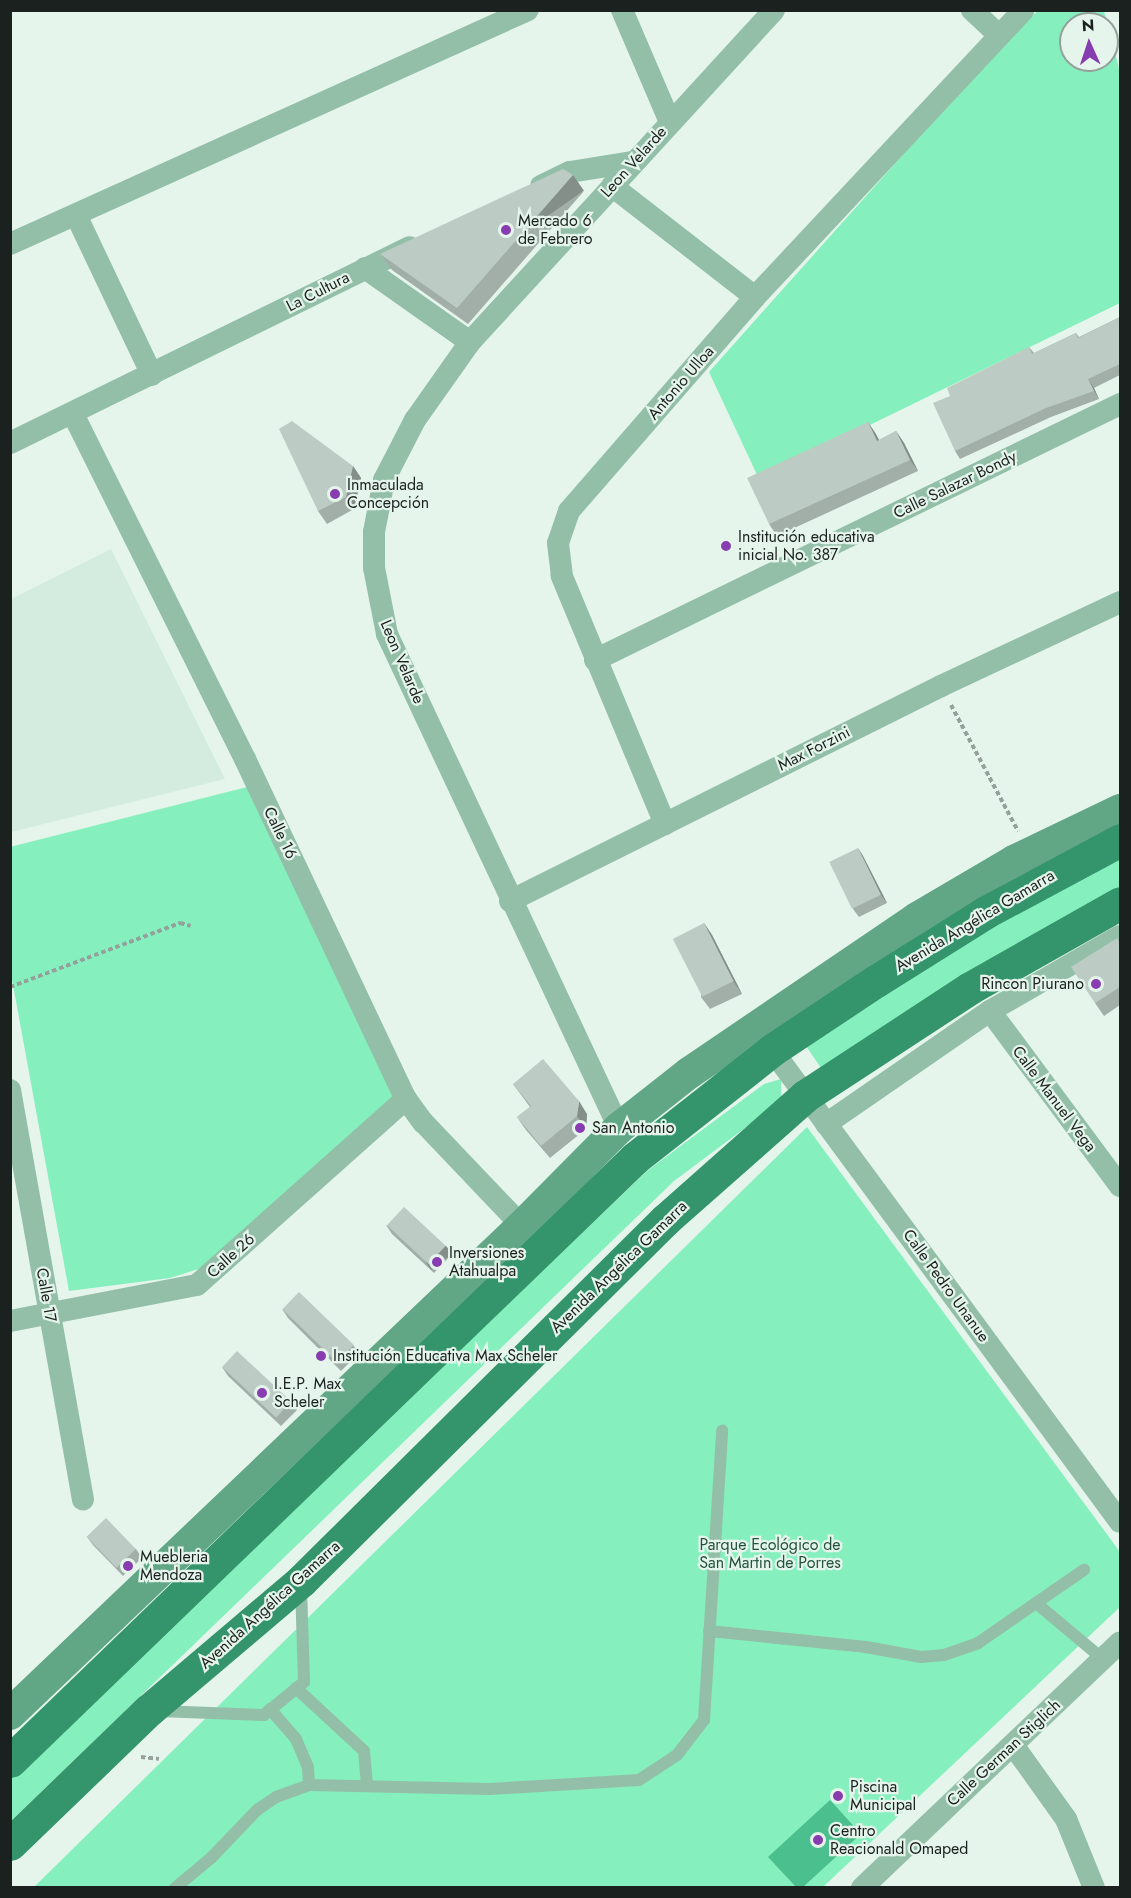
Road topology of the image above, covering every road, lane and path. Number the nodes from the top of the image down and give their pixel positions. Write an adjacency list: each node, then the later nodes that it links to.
1 (528, 10): 11 (street)
2 (622, 10): 7 (street)
3 (774, 10): 7 (street, Leon Velarde)
4 (972, 10): 6 (street)
5 (1024, 10): 6 (street, Antonio Ulloa)
6 (999, 35): 15 (street, Antonio Ulloa)
7 (670, 122): 8 (street, Leon Velarde)
8 (633, 162): 9 (street, Leon Velarde); 10 (street)
9 (612, 186): 15 (street); 16 (street, Leon Velarde)
10 (516, 197)
11 (76, 216): 13 (street); 17 (street)
12 (430, 238): 14 (street, La Cultura)
13 (10, 244)
14 (365, 268): 16 (street); 17 (street, La Cultura)
15 (755, 297): 22 (street, Antonio Ulloa)
16 (470, 342): 28 (street, Leon Velarde)
17 (152, 375): 19 (street, La Cultura)
18 (1120, 404): 22 (street, Calle Salazar Bondy)
19 (73, 414): 20 (street, La Cultura); 37 (street, Calle 16)
20 (10, 443)
21 (1120, 602): 23 (street, Max Forzini)
22 (595, 660): 25 (street, Antonio Ulloa)
23 (941, 686): 25 (street, Max Forzini); 27 (path)
24 (1120, 810): 27 (street, Avenida Angélica Gamarra)
25 (665, 824): 28 (street, Max Forzini)
26 (1120, 840): 34 (main road, Avenida Angélica Gamarra)
27 (1029, 853): 39 (street, Avenida Angélica Gamarra)
28 (510, 901): 39 (street, Leon Velarde)
29 (1112, 914): 36 (main road, Avenida Angélica Gamarra)
30 (191, 926): 32 (path)
31 (1120, 936): 33 (street)
32 (10, 987)
33 (990, 1011): 38 (street); 41 (street, Calle Manuel Vega)
34 (772, 1050): 36 (street, Calle Pedro Unanue); 40 (main road, Avenida Angélica Gamarra)
35 (10, 1090): 43 (street, Calle 17)
36 (806, 1096): 38 (street, Calle Pedro Unanue); 49 (main road, Avenida Angélica Gamarra)
37 (406, 1099): 42 (street, Calle 16); 43 (street, Calle 26)
38 (826, 1124): 47 (street, Calle Pedro Unanue)
39 (619, 1128): 40 (street, Leon Velarde); 42 (street, Avenida Angélica Gamarra)
40 (635, 1158): 59 (main road, Avenida Angélica Gamarra)
41 (1120, 1186)
42 (522, 1226): 57 (street, Avenida Angélica Gamarra)
43 (49, 1314): 44 (street, Calle 26); 46 (street, Calle 17)
44 (10, 1321)
45 (722, 1431): 51 (lane)
46 (83, 1500)
47 (1120, 1522)
48 (1084, 1569): 50 (lane)
49 (301, 1581): 54 (lane); 56 (main road, Avenida Angélica Gamarra)
50 (1036, 1603): 51 (lane); 53 (lane)
51 (710, 1631): 61 (lane)
52 (1120, 1642): 53 (street, Calle German Stiglich)
53 (1103, 1659): 58 (street, Calle German Stiglich)
54 (296, 1688): 55 (lane); 61 (lane)
55 (270, 1709): 56 (lane); 60 (lane)
56 (149, 1710): 62 (main road, Avenida Angélica Gamarra)
57 (10, 1714)
58 (1013, 1745): 64 (street, Calle German Stiglich); 65 (street)
59 (10, 1761)
60 (309, 1785): 61 (lane); 63 (lane)
61 (367, 1786)
62 (10, 1844)
63 (175, 1887)
64 (861, 1887)
65 (1094, 1887)

